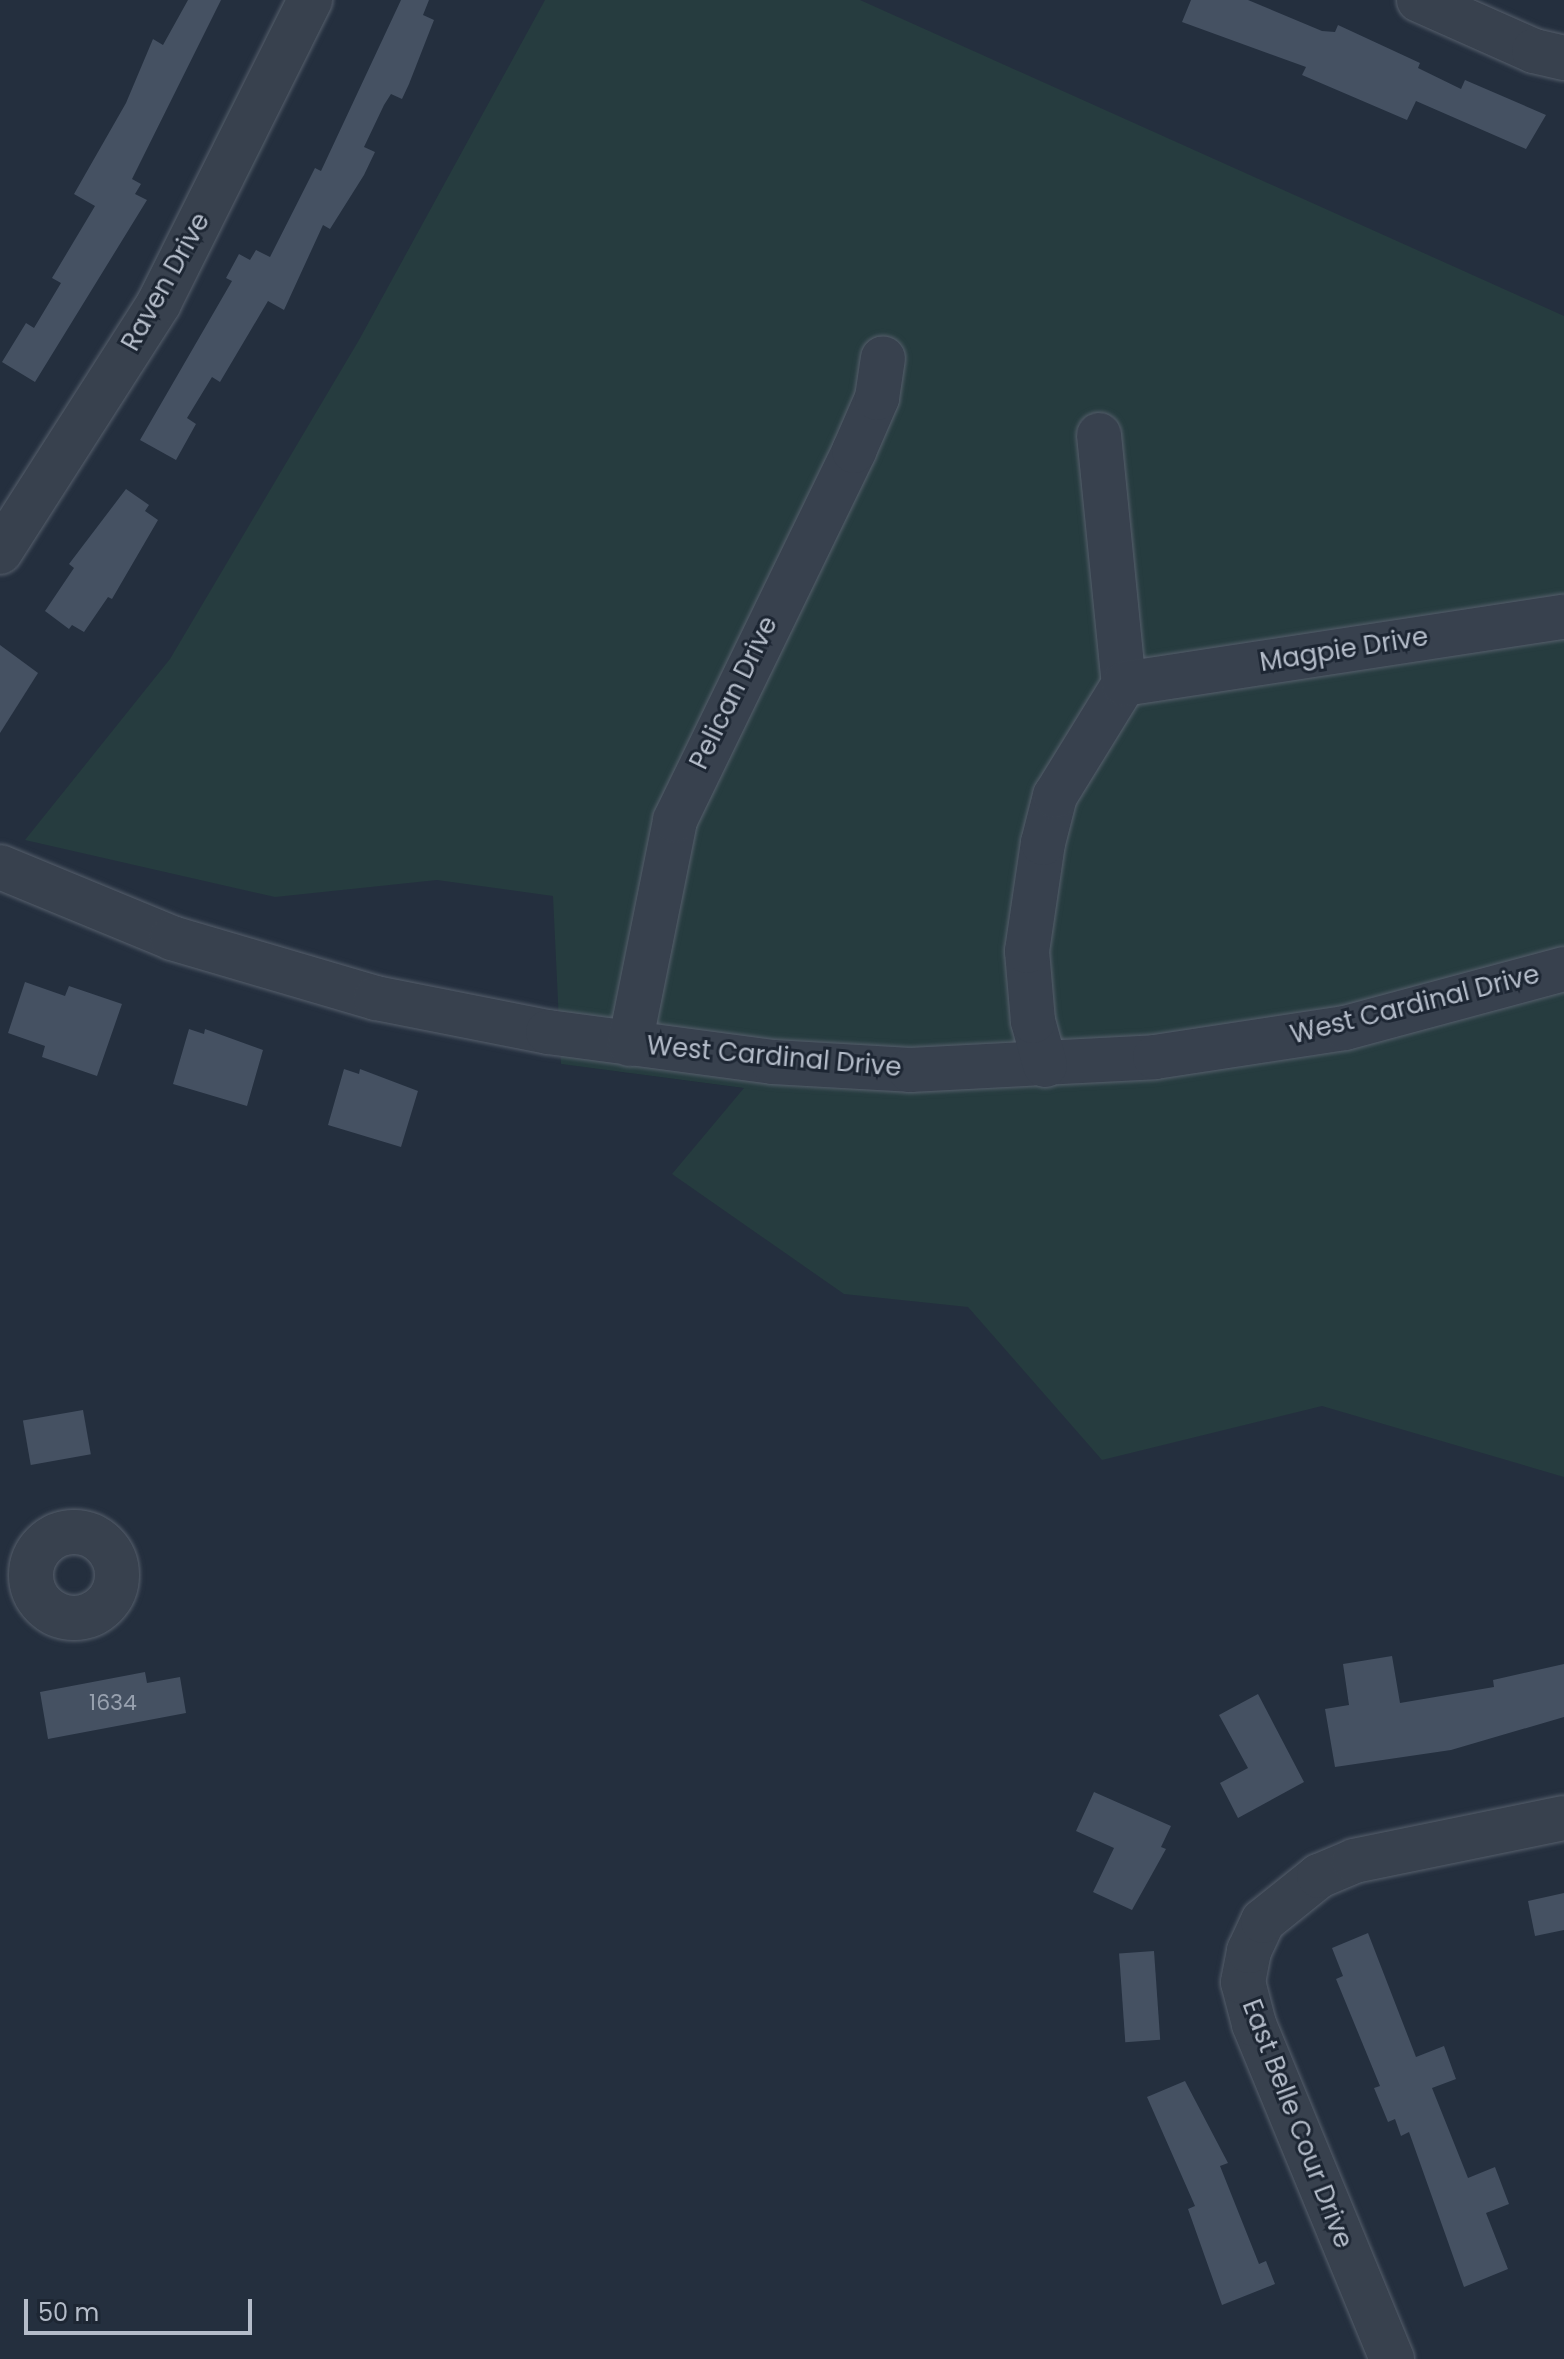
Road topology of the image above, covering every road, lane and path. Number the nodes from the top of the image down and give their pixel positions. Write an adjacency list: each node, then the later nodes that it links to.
1 (310, 0): 6 (street, Raven Drive)
2 (1419, 0): 3 (street)
3 (1564, 58)
4 (883, 358): 11 (street, Pelican Drive)
5 (1099, 435): 8 (street)
6 (0, 552)
7 (1564, 617): 8 (street, Magpie Drive)
8 (1124, 684): 12 (street)
9 (0, 867): 11 (street, West Cardinal Drive)
10 (1564, 969): 12 (street, West Cardinal Drive)
11 (630, 1044): 12 (street, West Cardinal Drive)
12 (1045, 1065)
13 (1564, 1818): 14 (street, East Belle Cour Drive)
14 (1392, 2359)

